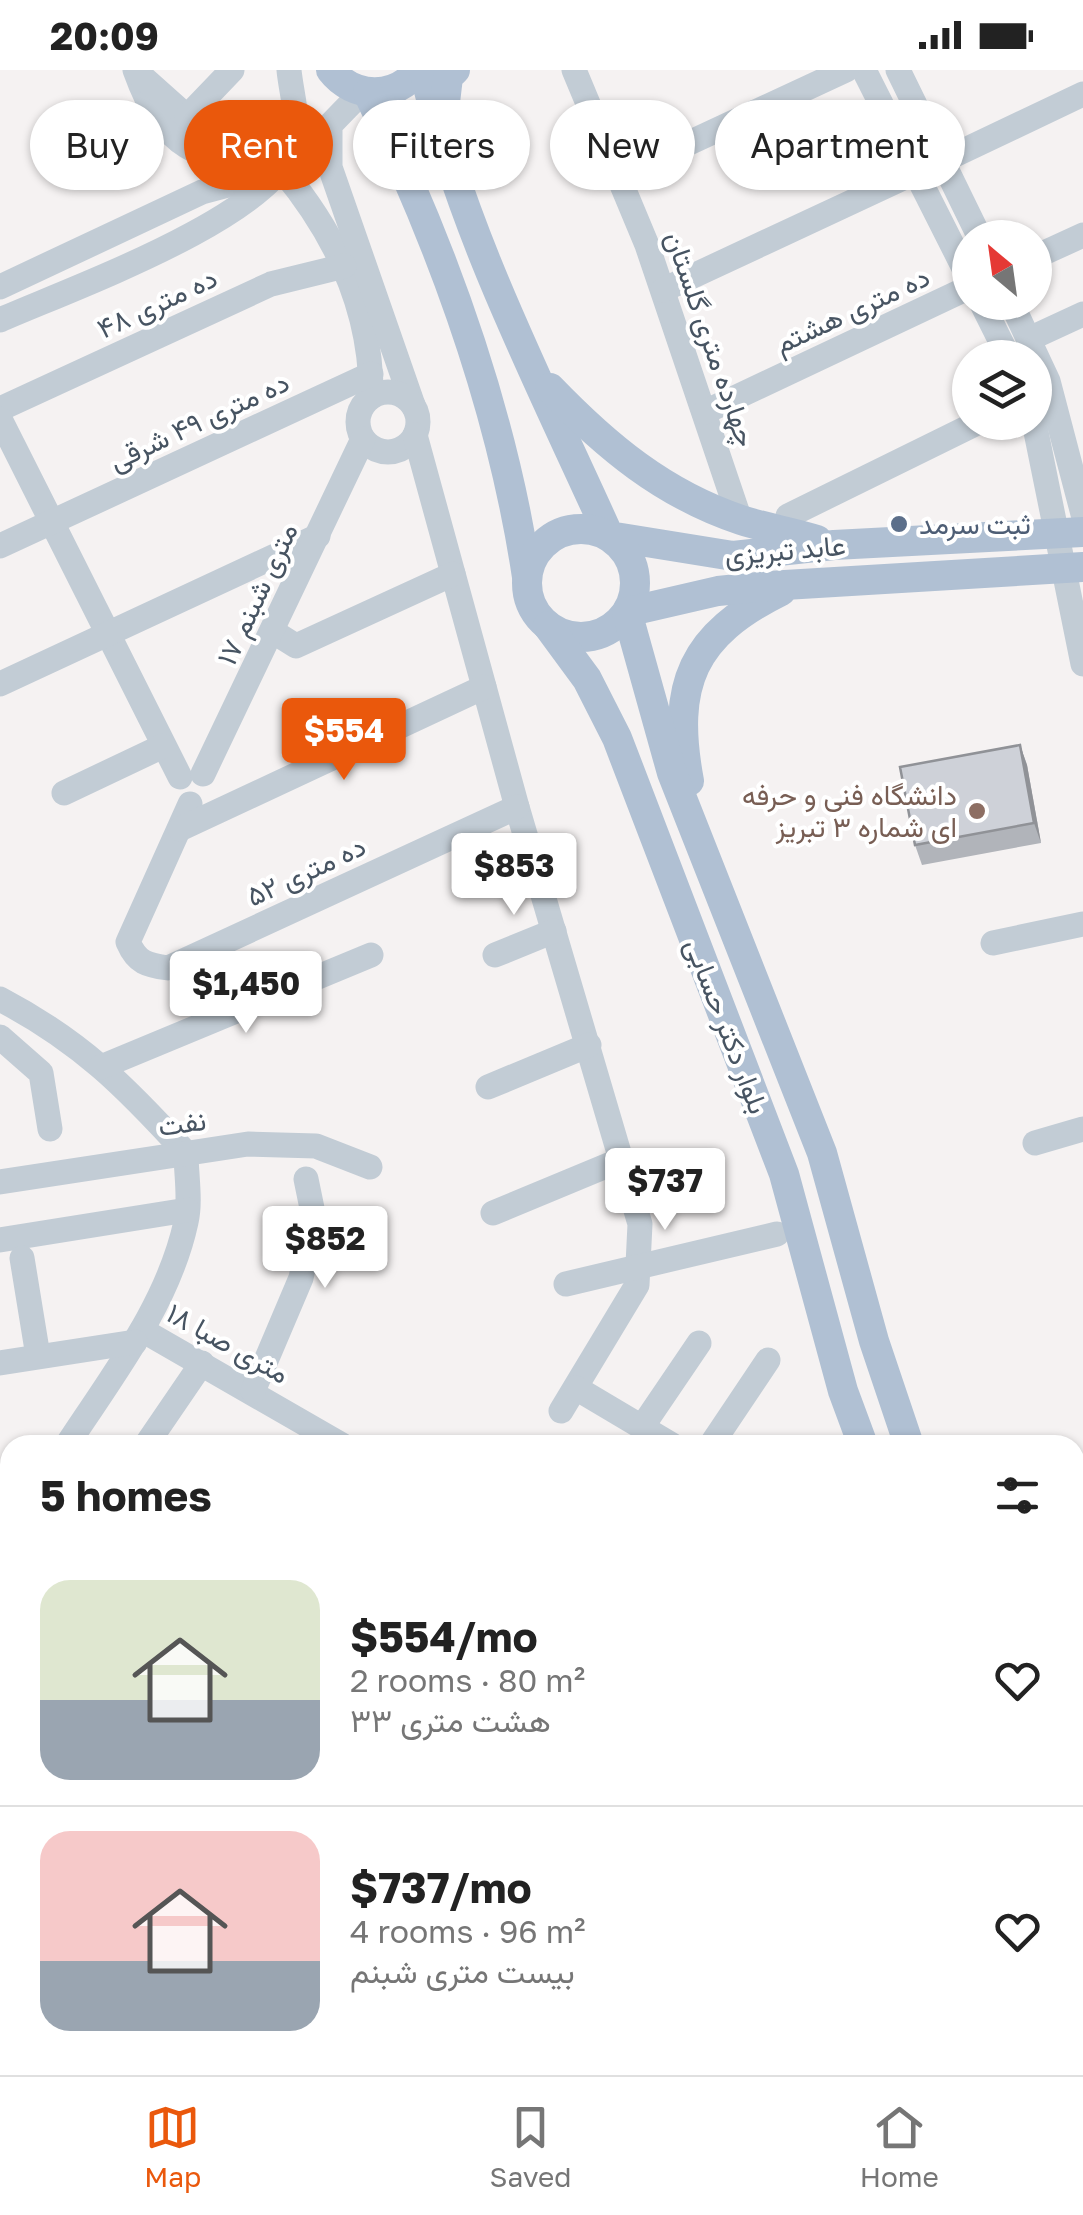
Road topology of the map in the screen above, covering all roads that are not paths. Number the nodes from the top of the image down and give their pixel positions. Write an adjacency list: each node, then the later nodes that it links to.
1 (135, 70): 20 (street); 22 (street)
2 (232, 70): 13 (street)
3 (289, 70): 14 (street)
4 (330, 70): 11 (main road)
5 (421, 70): 11 (main road); 15 (main road)
6 (455, 70): 16 (main road)
7 (574, 70): 17 (street, چهارده متری گلستان)
8 (846, 70): 21 (street)
9 (864, 70): 18 (street)
10 (898, 70): 19 (street)
11 (366, 92): 46 (street); 65 (main road)
12 (1083, 94): 23 (street)
13 (203, 100)
14 (292, 100)
15 (430, 100)
16 (443, 100)
17 (587, 100)
18 (879, 100)
19 (913, 100)
20 (184, 114)
21 (695, 140)
22 (184, 147)
23 (965, 150)
24 (210, 190): 37 (street)
25 (259, 190): 41 (street)
26 (299, 190): 36 (street)
27 (463, 190): 43 (main road)
28 (626, 190): 38 (street, چهارده متری گلستان)
29 (877, 190): 38 (street)
30 (925, 190): 34 (street)
31 (956, 190): 32 (street)
32 (971, 220)
33 (1083, 235): 35 (street)
34 (952, 247)
35 (1052, 249)
36 (344, 266): 44 (street); 47 (street, ده متری ۴۸)
37 (0, 287)
38 (663, 290): 48 (street, چهارده متری گلستان)
39 (952, 293): 48 (street, ده متری هشتم)
40 (1083, 314): 42 (street)
41 (0, 320)
42 (1048, 340)
43 (536, 372): 56 (main road); 60 (main road)
44 (371, 386): 46 (street); 52 (street); 57 (street, ده متری ۴۹ شرقی)
45 (1052, 398): 54 (street)
46 (414, 405): 50 (street)
47 (0, 409)
48 (705, 412): 56 (street, چهارده متری گلستان)
49 (0, 419): 57 (street)
50 (415, 435): 52 (street); 64 (street)
51 (952, 435): 55 (street)
52 (363, 439): 59 (street, ۱۷ متری شبنم)
53 (1040, 440): 58 (street)
54 (1083, 514)
55 (788, 516)
56 (740, 520): 61 (main road)
57 (51, 522): 62 (street, ده متری ۴۹ شرقی); 70 (street)
58 (1070, 532): 61 (main road, عابد تبریزی); 63 (street)
59 (318, 536): 69 (street, ۱۷ متری شبنم); 70 (street)
60 (608, 536): 61 (main road, عابد تبریزی); 65 (main road); 67 (main road)
61 (834, 545)
62 (0, 546)
63 (1073, 567): 66 (main road, عابد تبریزی); 71 (street)
64 (453, 574): 69 (street); 73 (street)
65 (527, 577): 68 (main road)
66 (796, 584): 67 (main road, عابد تبریزی); 79 (main road)
67 (627, 612): 68 (main road); 79 (main road, بلوار دکتر حسابی)
68 (548, 626): 120 (main road, بلوار دکتر حسابی)
69 (272, 632): 75 (street, ۱۷ متری شبنم)
70 (107, 634): 72 (street); 74 (street)
71 (1083, 664)
72 (0, 684)
73 (484, 688): 77 (street); 78 (street)
74 (163, 746): 75 (street); 76 (street)
75 (191, 776): 78 (street, ۱۷ متری شبنم)
76 (64, 793)
77 (517, 807): 78 (street, ده متری ۵۲); 81 (street)
78 (180, 828)
79 (697, 838): 121 (main road, بلوار دکتر حسابی)
80 (1083, 924): 82 (street)
81 (554, 930): 84 (street); 87 (street)
82 (993, 943)
83 (371, 955): 88 (street)
84 (495, 955)
85 (0, 999): 88 (street)
86 (0, 1037): 90 (street)
87 (589, 1045): 89 (street); 94 (street)
88 (101, 1067): 93 (street)
89 (488, 1087)
90 (50, 1128)
91 (1083, 1130): 92 (street)
92 (1036, 1143)
93 (186, 1152): 95 (street, نفت); 97 (street, نفت); 98 (street, متری صبا ۱۸)
94 (623, 1159): 99 (street); 103 (street)
95 (370, 1168)
96 (306, 1179): 112 (street)
97 (0, 1182)
98 (186, 1210): 101 (street); 105 (street, متری صبا ۱۸)
99 (492, 1212)
100 (777, 1234): 103 (street)
101 (0, 1240)
102 (22, 1258): 107 (street)
103 (640, 1267): 104 (street); 111 (street)
104 (566, 1284)
105 (138, 1336): 107 (street); 110 (street, متری صبا ۱۸); 115 (street)
106 (699, 1342): 114 (street)
107 (38, 1356): 109 (street)
108 (768, 1360): 119 (street)
109 (0, 1363)
110 (202, 1363): 112 (street, متری صبا ۱۸); 116 (street)
111 (576, 1388): 113 (street); 114 (street)
112 (253, 1391): 117 (street, متری صبا ۱۸)
113 (562, 1411)
114 (642, 1427): 118 (street)
115 (73, 1435)
116 (153, 1435)
117 (326, 1435)
118 (655, 1435)
119 (718, 1435)
120 (859, 1435)
121 (905, 1435)

